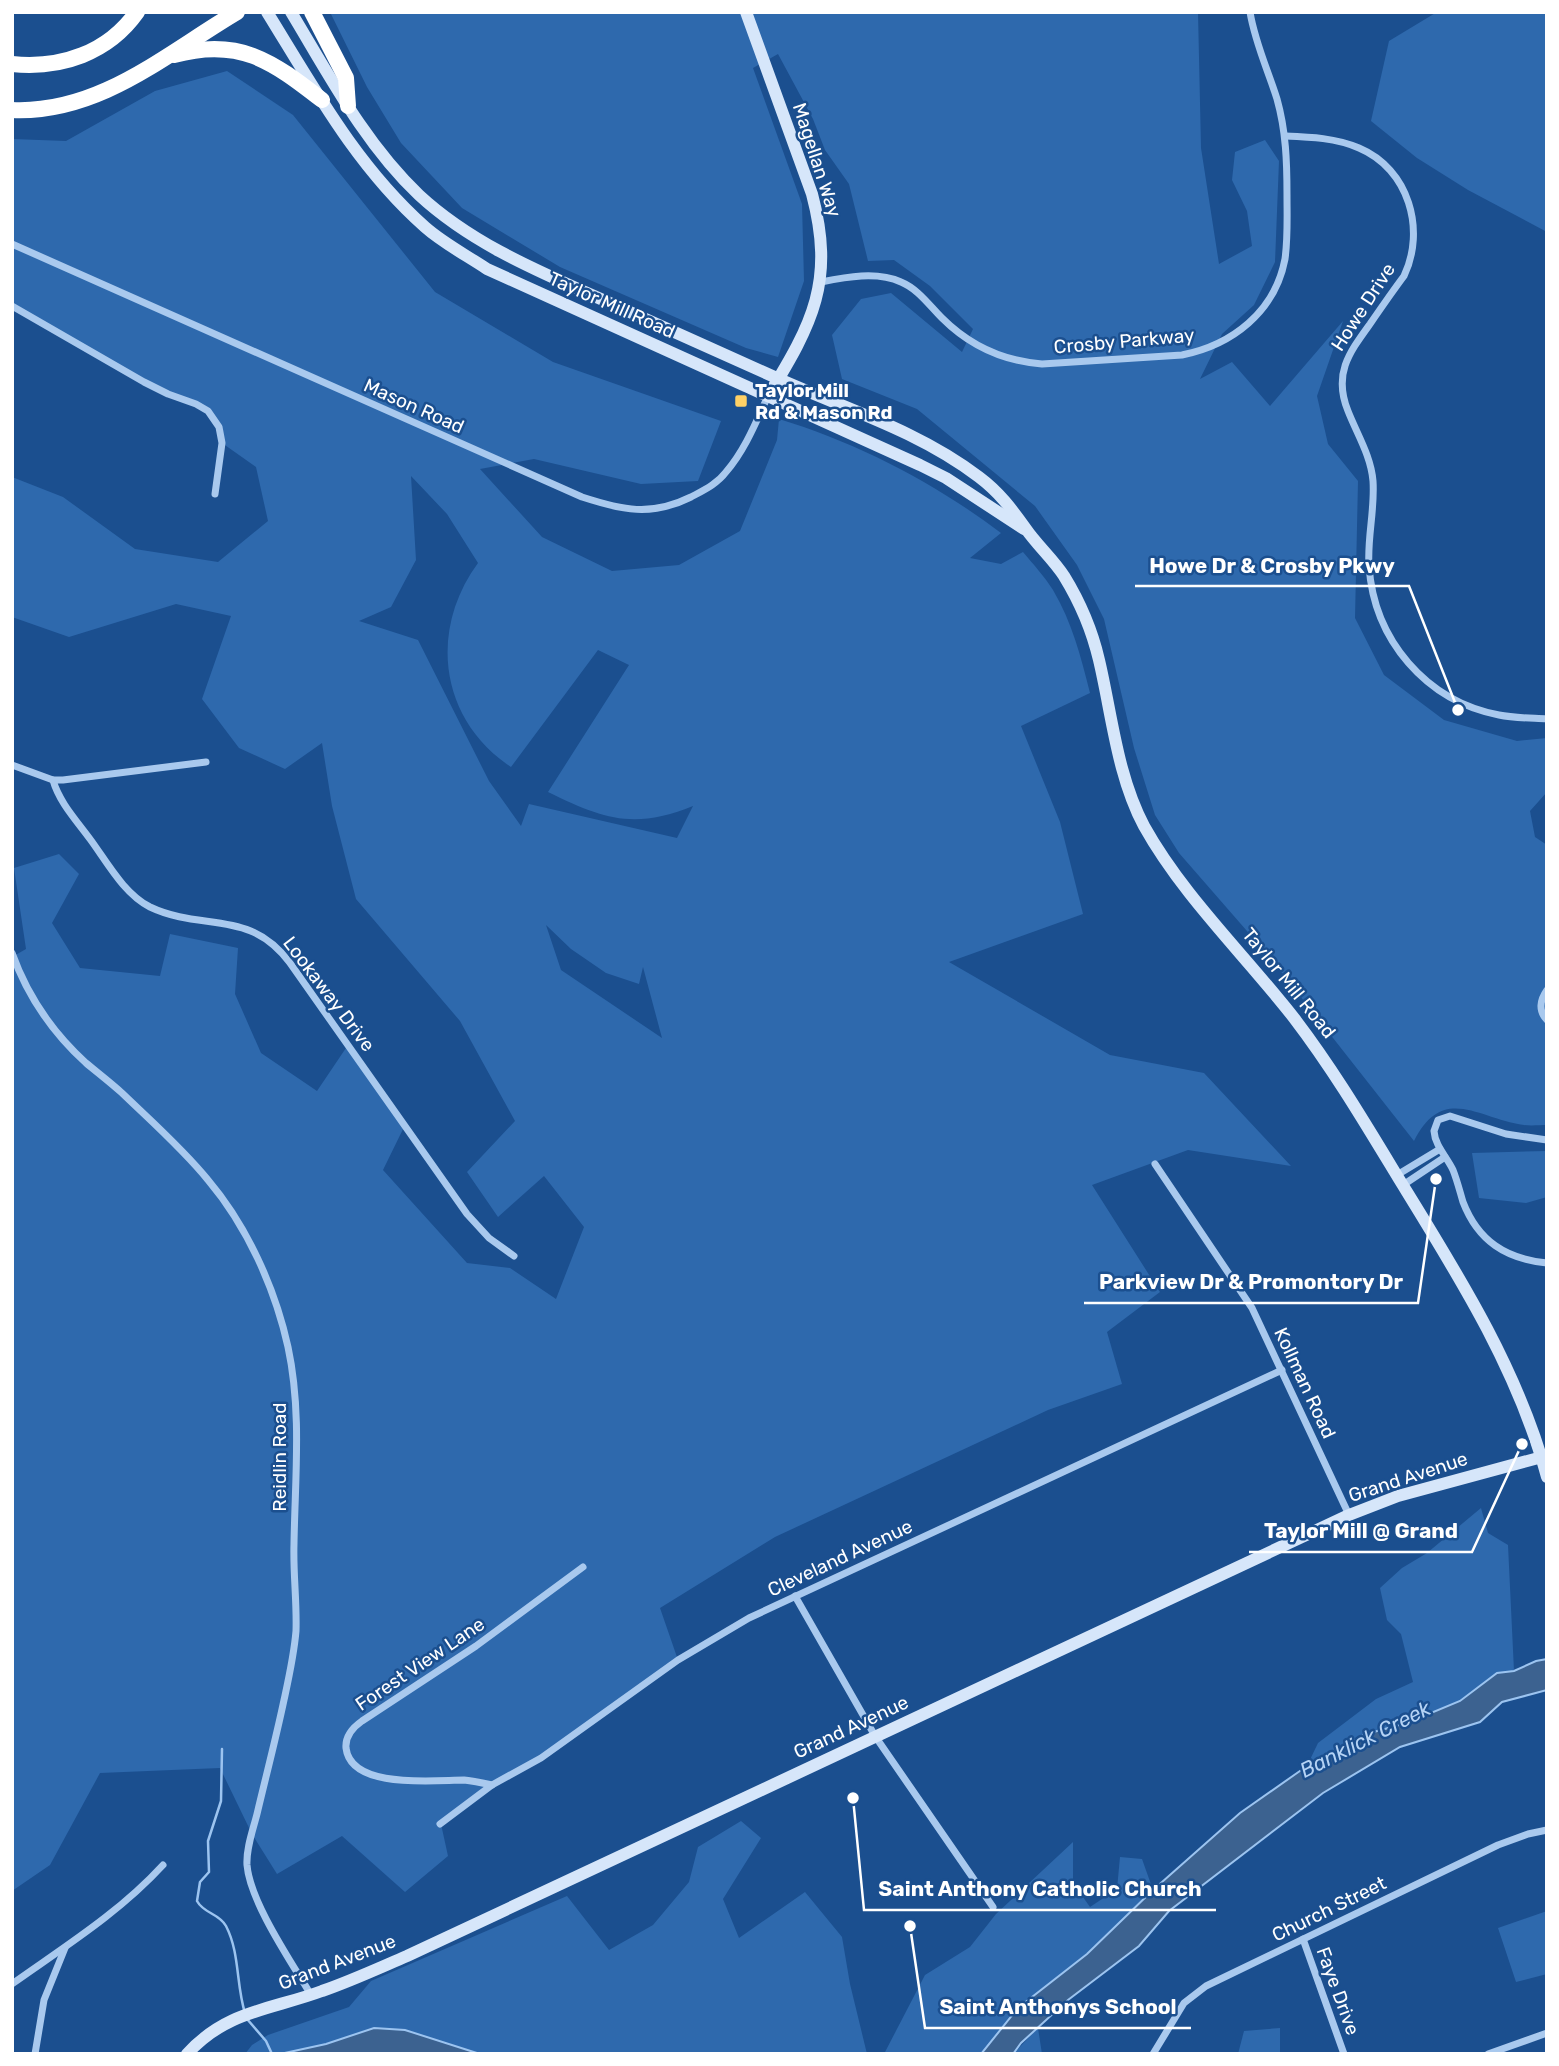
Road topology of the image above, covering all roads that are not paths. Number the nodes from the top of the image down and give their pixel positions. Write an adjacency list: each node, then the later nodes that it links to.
1 (137, 12): 9 (highway)
2 (237, 12): 8 (highway)
3 (267, 12): 10 (main road, Taylor Mill Road)
4 (291, 12): 11 (main road, Taylor Mill Road)
5 (312, 12): 11 (highway)
6 (746, 12): 15 (main road, Magellan Way)
7 (1250, 12): 13 (street, Crosby Parkway)
8 (165, 58): 10 (highway); 12 (highway)
9 (12, 64)
10 (322, 100): 18 (main road, Taylor Mill Road)
11 (348, 106): 17 (main road, Taylor Mill Road)
12 (12, 110)
13 (1285, 136): 15 (street, Crosby Parkway); 21 (street, Howe Drive)
14 (12, 244): 18 (street, Mason Road)
15 (821, 282): 17 (main road, Magellan Way)
16 (12, 306): 19 (street)
17 (779, 379): 18 (main road, Magellan Way); 20 (main road, Taylor Mill Road)
18 (768, 397): 20 (main road, Taylor Mill Road)
19 (215, 494)
20 (1027, 531): 32 (main road, Taylor Mill Road)
21 (1547, 719)
22 (206, 762): 24 (street)
23 (12, 765): 24 (street)
24 (53, 780): 33 (street, Lookaway Drive)
25 (12, 953): 50 (street, Reidlin Road)
26 (1547, 990): 27 (street)
27 (1547, 1020)
28 (1547, 1140): 29 (street)
29 (1440, 1149): 30 (street); 32 (street)
30 (1444, 1157): 32 (street); 34 (street)
31 (1155, 1164): 35 (street, Kollman Road)
32 (1400, 1180): 36 (main road, Taylor Mill Road)
33 (514, 1255)
34 (1547, 1263)
35 (1282, 1370): 38 (street, Kollman Road); 40 (street, Cleveland Avenue)
36 (1544, 1457): 37 (main road, Taylor Mill Road); 38 (main road, Grand Avenue)
37 (1547, 1477)
38 (1349, 1515): 41 (main road, Grand Avenue)
39 (583, 1567): 42 (street, Forest View Lane)
40 (795, 1596): 41 (street); 42 (street, Cleveland Avenue)
41 (875, 1736): 46 (street); 50 (main road, Grand Avenue)
42 (492, 1785): 43 (street, Cleveland Avenue)
43 (440, 1824)
44 (1547, 1830): 47 (street, Church Street)
45 (163, 1865): 48 (street)
46 (993, 1907)
47 (1303, 1939): 54 (street, Church Street); 55 (street, Faye Drive)
48 (65, 1947): 49 (street); 52 (street)
49 (12, 1984)
50 (311, 1995): 53 (main road, Grand Avenue)
51 (1547, 2034): 56 (street)
52 (35, 2054)
53 (187, 2054)
54 (1153, 2054)
55 (1344, 2054)
56 (1488, 2054)

